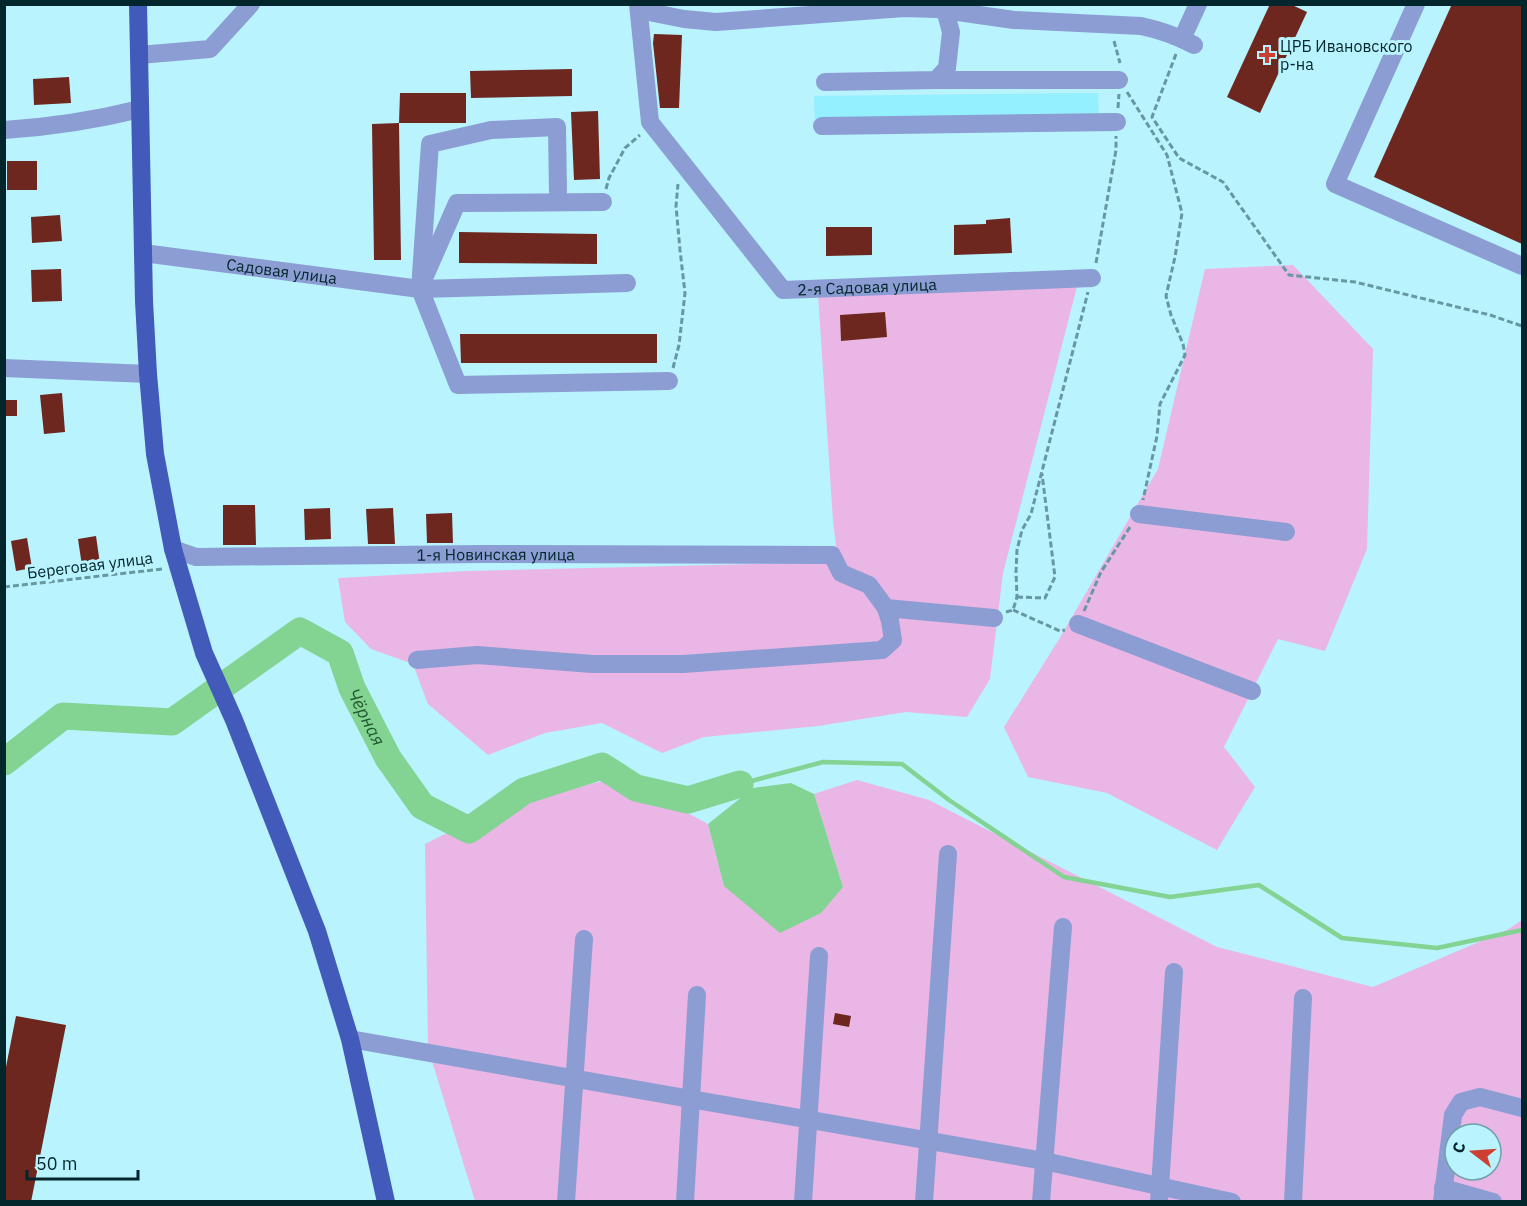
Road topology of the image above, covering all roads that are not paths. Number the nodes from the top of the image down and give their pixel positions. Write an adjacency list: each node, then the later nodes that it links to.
1 (138, 4): 9 (main road)
2 (251, 4): 9 (street)
3 (1198, 4): 8 (street)
4 (1416, 4): 20 (street)
5 (923, 6): 7 (street); 8 (street)
6 (639, 7): 7 (street); 21 (street, 2-я Садовая улица)
7 (836, 9)
8 (945, 10): 10 (street)
9 (139, 55): 13 (main road)
10 (936, 80): 11 (street); 12 (street)
11 (1119, 80)
12 (825, 82)
13 (140, 109): 16 (street); 19 (main road)
14 (1117, 122): 15 (street)
15 (822, 126)
16 (4, 130)
17 (558, 192): 23 (street)
18 (603, 202): 23 (street)
19 (144, 252): 23 (street, Садовая улица); 25 (main road)
20 (1522, 266)
21 (1092, 278)
22 (627, 283): 23 (street, Садовая улица)
23 (420, 289): 26 (street)
24 (4, 368): 25 (street)
25 (148, 374): 29 (main road)
26 (669, 381)
27 (1139, 514): 28 (street)
28 (1286, 532)
29 (173, 549): 30 (street, 1-я Новинская улица); 42 (main road)
30 (886, 608): 31 (street); 33 (street)
31 (994, 618)
32 (1078, 624): 34 (street)
33 (417, 660)
34 (1252, 691)
35 (948, 854): 47 (street)
36 (1063, 927): 48 (street)
37 (584, 939): 43 (street)
38 (819, 956): 46 (street)
39 (1174, 972): 49 (street)
40 (698, 995): 44 (street)
41 (1304, 998): 58 (street)
42 (350, 1039): 43 (street); 51 (main road)
43 (574, 1078): 44 (street); 52 (street)
44 (692, 1099): 46 (street); 53 (street)
45 (1522, 1108): 50 (street)
46 (808, 1119): 47 (street); 54 (street)
47 (928, 1140): 48 (street); 55 (street)
48 (1044, 1161): 49 (street); 56 (street)
49 (1160, 1194): 57 (street)
50 (1443, 1195): 59 (street)
51 (386, 1202)
52 (566, 1202)
53 (685, 1202)
54 (803, 1202)
55 (924, 1202)
56 (1041, 1202)
57 (1232, 1202)
58 (1293, 1202)
59 (1493, 1202)

